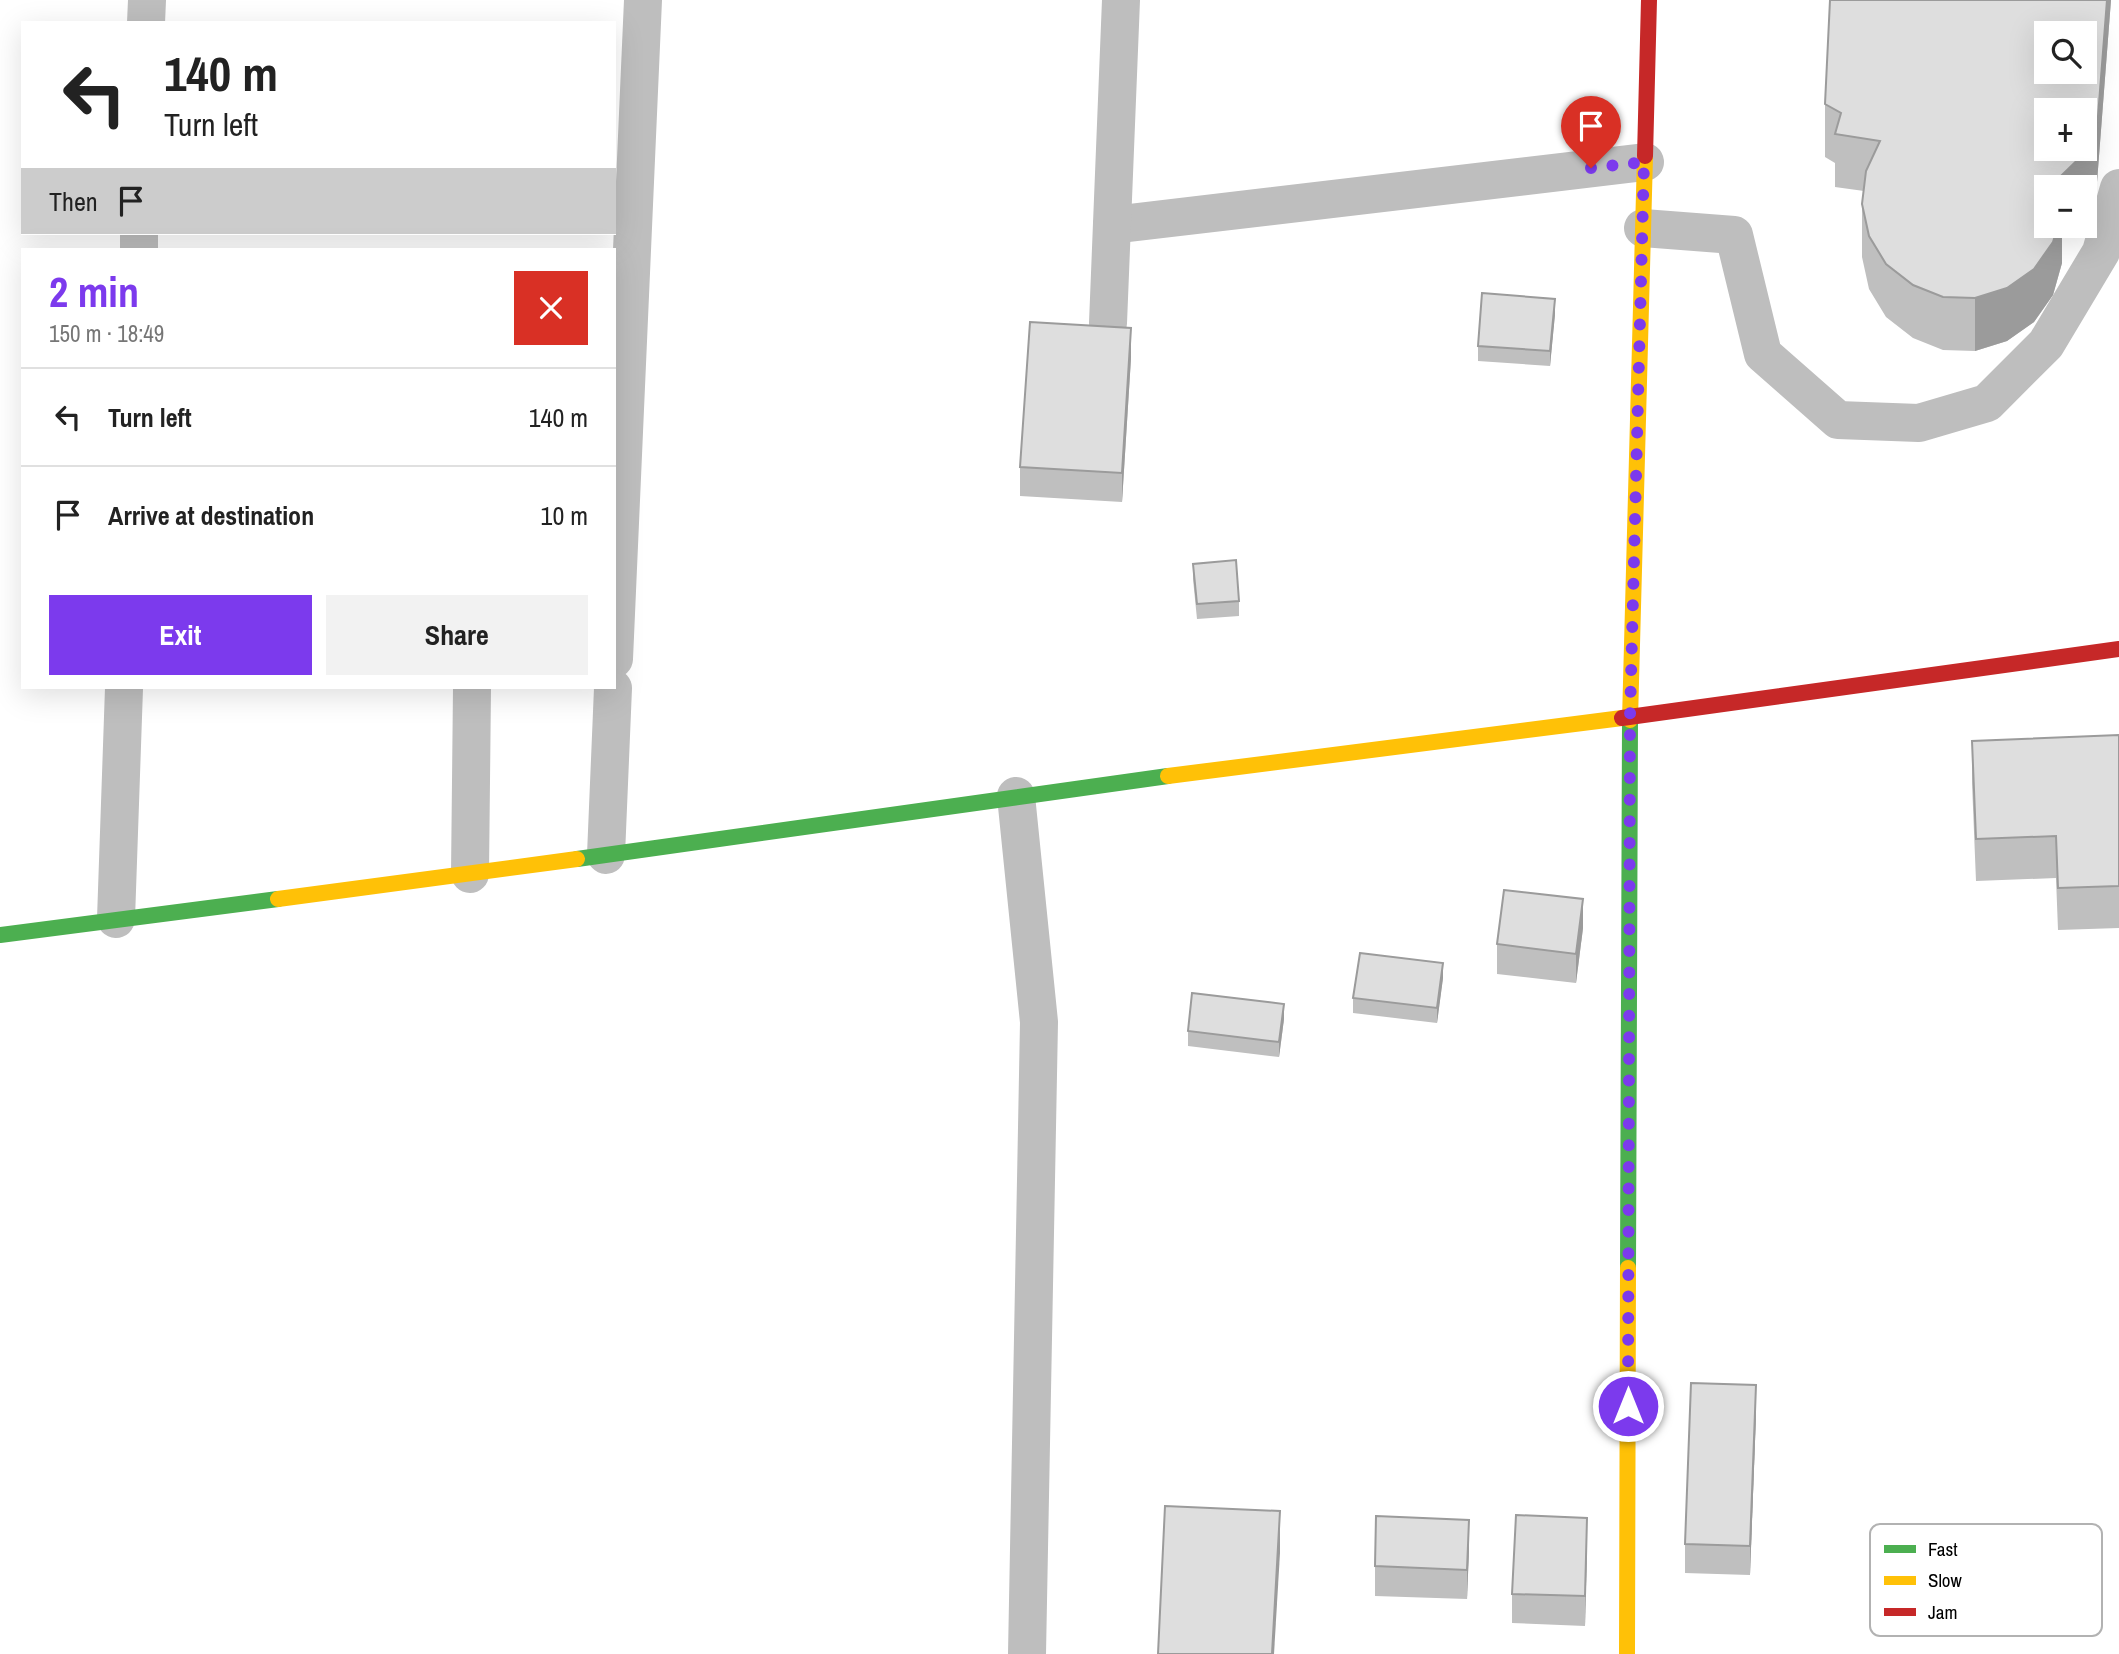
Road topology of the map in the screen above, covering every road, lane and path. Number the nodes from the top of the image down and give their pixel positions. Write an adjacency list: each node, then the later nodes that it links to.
1 (147, 0): 5 (street)
2 (643, 0): 11 (street)
3 (1122, 0): 8 (street)
4 (1648, 0): 6 (street)
5 (146, 21)
6 (1644, 162): 8 (street); 9 (street)
7 (2119, 188): 9 (street)
8 (1112, 225): 10 (street)
9 (1643, 228): 16 (street)
10 (1108, 323)
11 (616, 614)
12 (2119, 649): 16 (street)
13 (124, 689): 20 (street)
14 (472, 689): 19 (street)
15 (613, 689): 18 (street)
16 (1630, 717): 17 (street); 23 (street)
17 (1016, 796): 18 (street); 22 (street)
18 (606, 855): 19 (street)
19 (470, 874): 20 (street)
20 (116, 919): 21 (street)
21 (0, 935)
22 (1027, 1654)
23 (1627, 1654)

